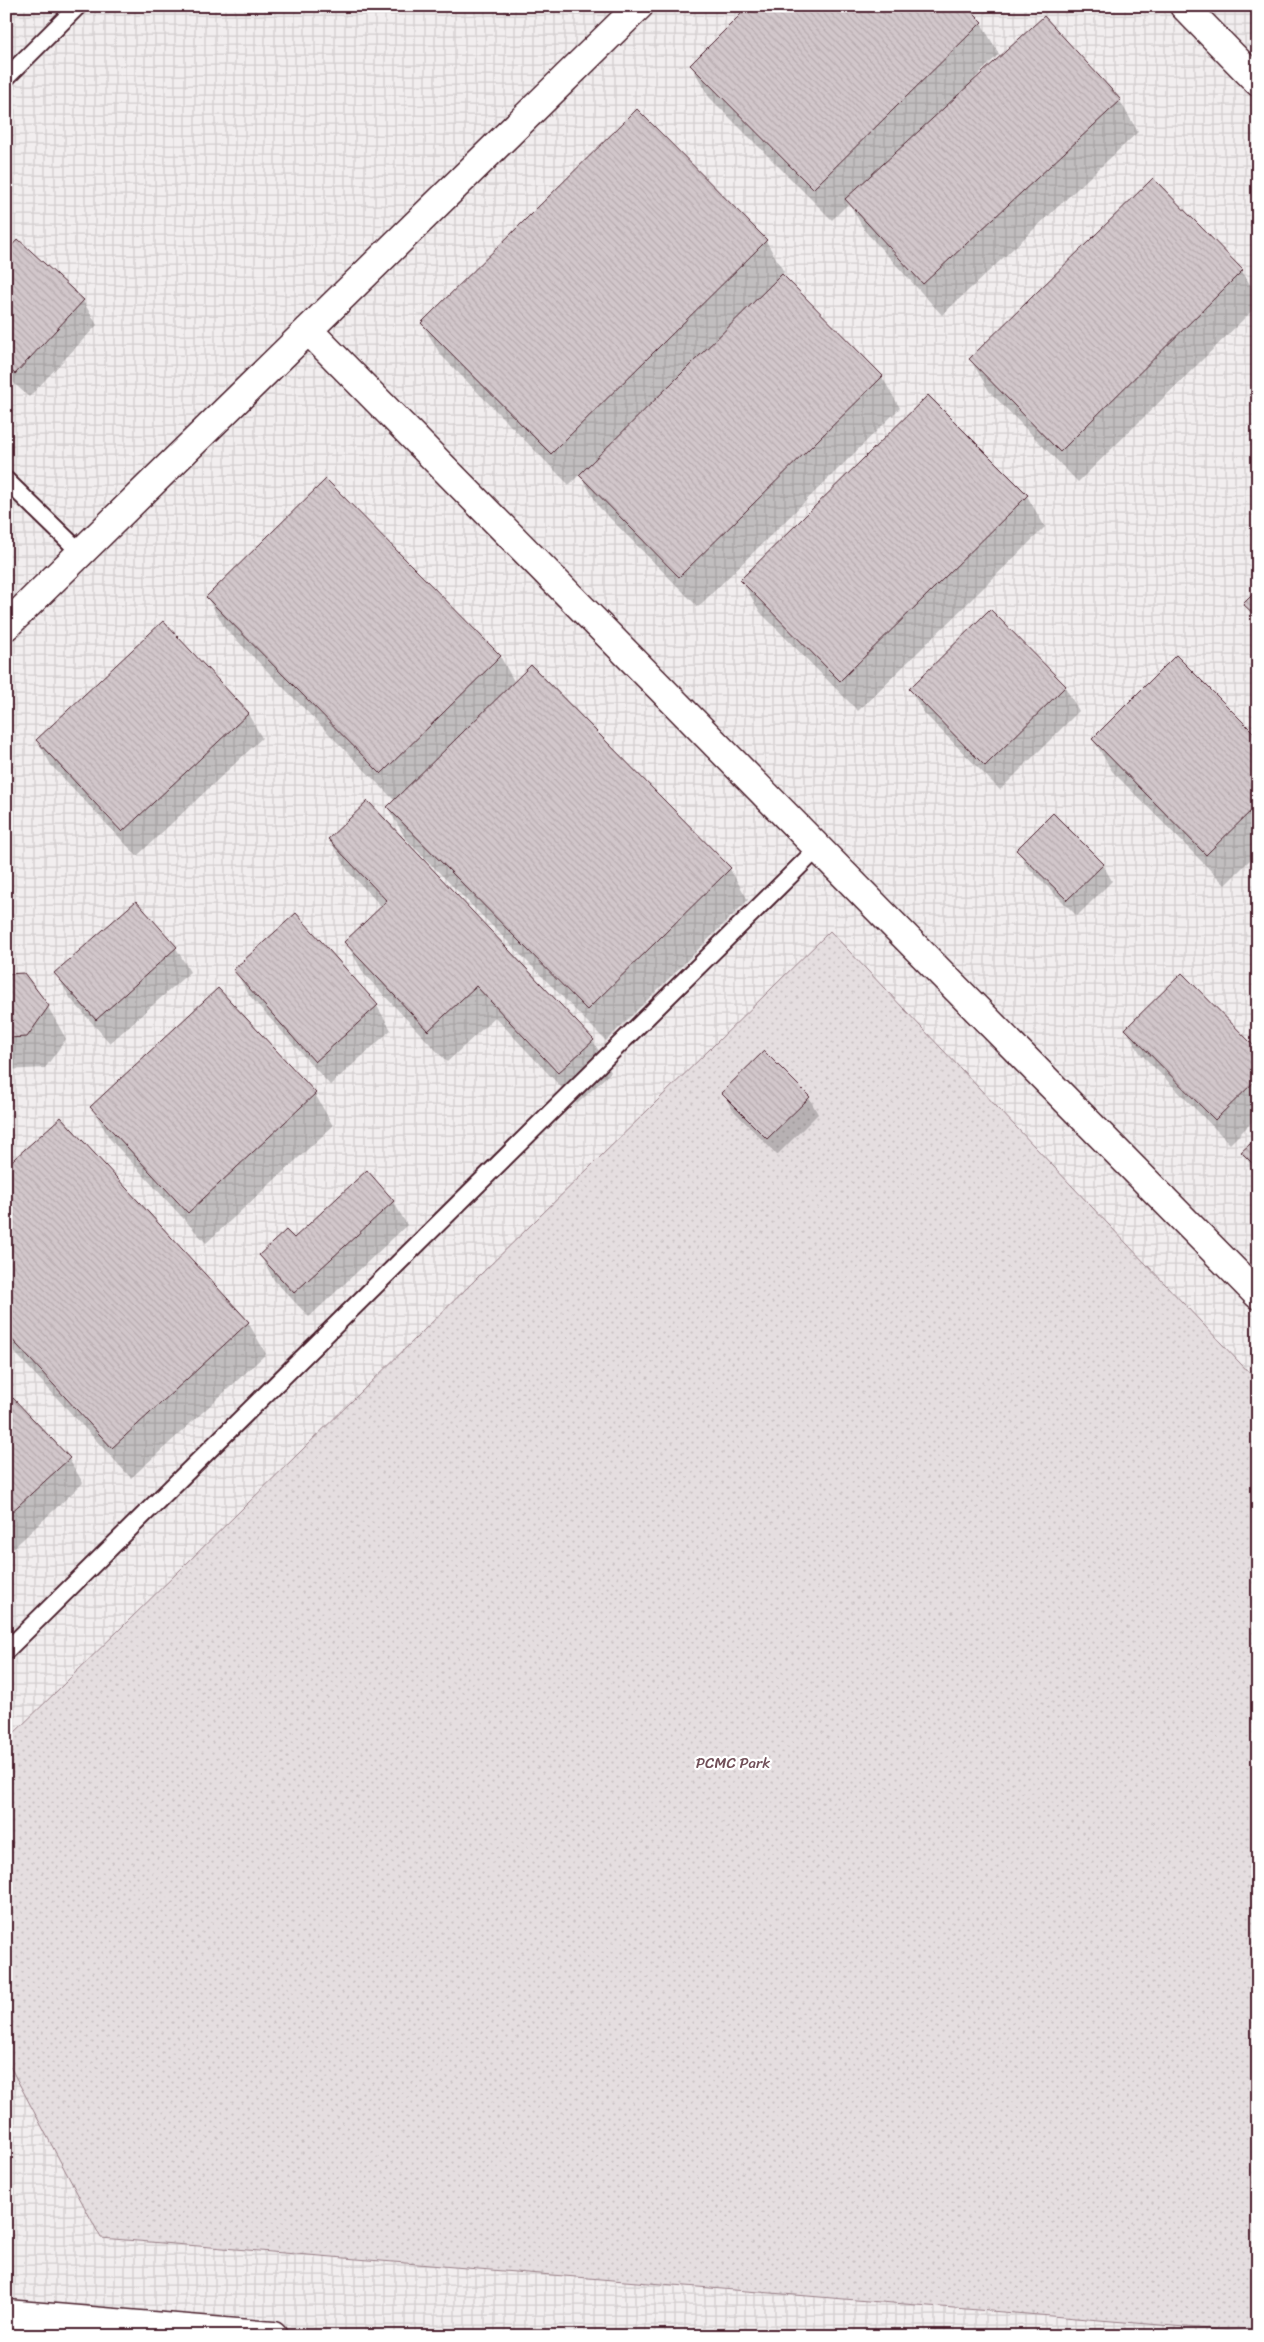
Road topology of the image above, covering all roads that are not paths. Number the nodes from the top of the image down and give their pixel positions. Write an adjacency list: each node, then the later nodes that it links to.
1 (78, 6): 4 (lane)
2 (639, 6): 6 (street)
3 (1184, 6): 5 (street)
4 (6, 78)
5 (1258, 82)
6 (308, 330): 8 (street); 10 (street)
7 (6, 480): 8 (lane)
8 (81, 553): 9 (street)
9 (6, 626)
10 (818, 848): 11 (street); 12 (lane)
11 (1258, 1295)
12 (6, 1651)
13 (6, 2314): 14 (street)
14 (273, 2336)

